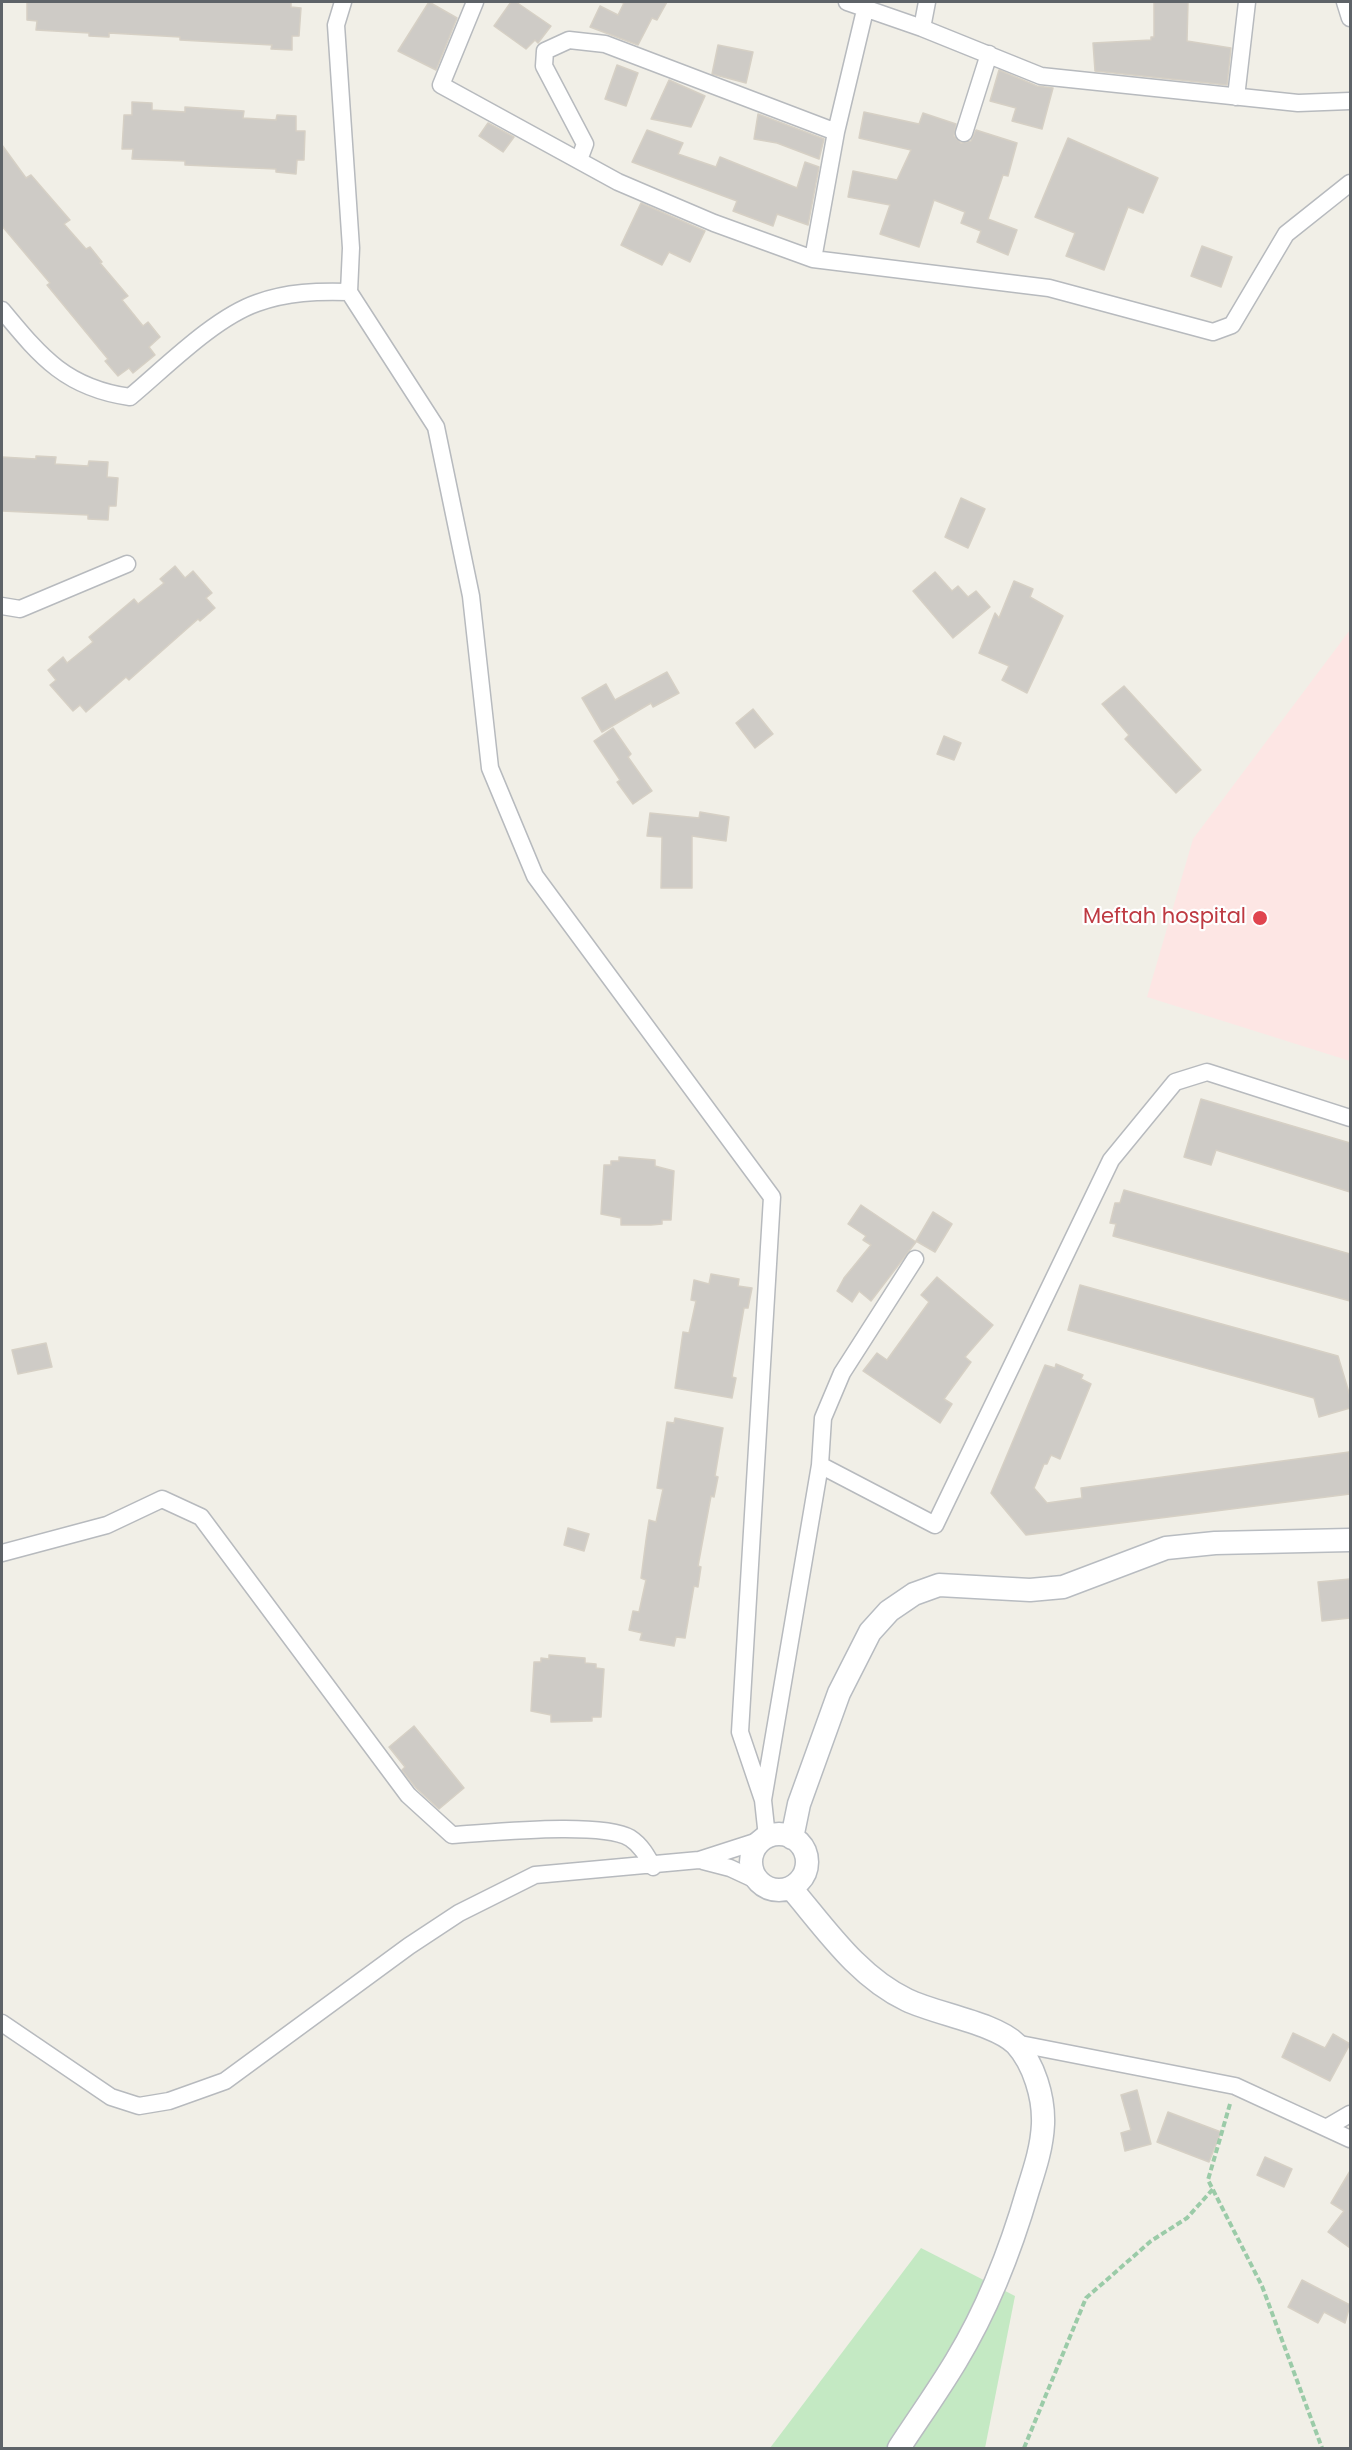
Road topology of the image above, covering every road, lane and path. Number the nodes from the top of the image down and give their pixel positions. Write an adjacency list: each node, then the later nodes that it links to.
1 (343, 2): 18 (street)
2 (475, 2): 15 (street)
3 (847, 2): 7 (street)
4 (927, 2): 9 (street)
5 (1247, 2): 11 (street)
6 (1345, 2): 8 (street)
7 (866, 6): 9 (street); 13 (street)
8 (1350, 18)
9 (922, 28): 10 (street)
10 (989, 54): 11 (street); 14 (street)
11 (1236, 97): 12 (street)
12 (1350, 101)
13 (836, 132): 15 (street); 17 (street)
14 (964, 133)
15 (579, 160): 17 (street)
16 (1350, 183): 17 (street)
17 (813, 259)
18 (349, 292): 19 (street); 27 (street)
19 (2, 310)
20 (127, 564): 21 (street)
21 (2, 606)
22 (1350, 1118): 24 (street)
23 (915, 1259): 24 (street)
24 (820, 1465): 27 (street)
25 (1350, 1540): 28 (main road)
26 (2, 1553): 31 (street)
27 (763, 1800): 29 (street)
28 (792, 1838): 29 (main road); 33 (main road)
29 (764, 1839): 30 (street); 32 (main road)
30 (699, 1860): 31 (street); 32 (street)
31 (653, 1867): 34 (street)
32 (758, 1881): 33 (main road)
33 (790, 1888): 35 (main road)
34 (2, 2023)
35 (1015, 2043): 36 (street); 41 (main road)
36 (1235, 2086): 38 (street); 40 (path)
37 (1350, 2114): 38 (street)
38 (1326, 2128): 39 (street)
39 (1350, 2139)
40 (1213, 2189): 42 (path); 43 (path)
41 (899, 2448)
42 (1024, 2448)
43 (1322, 2448)

